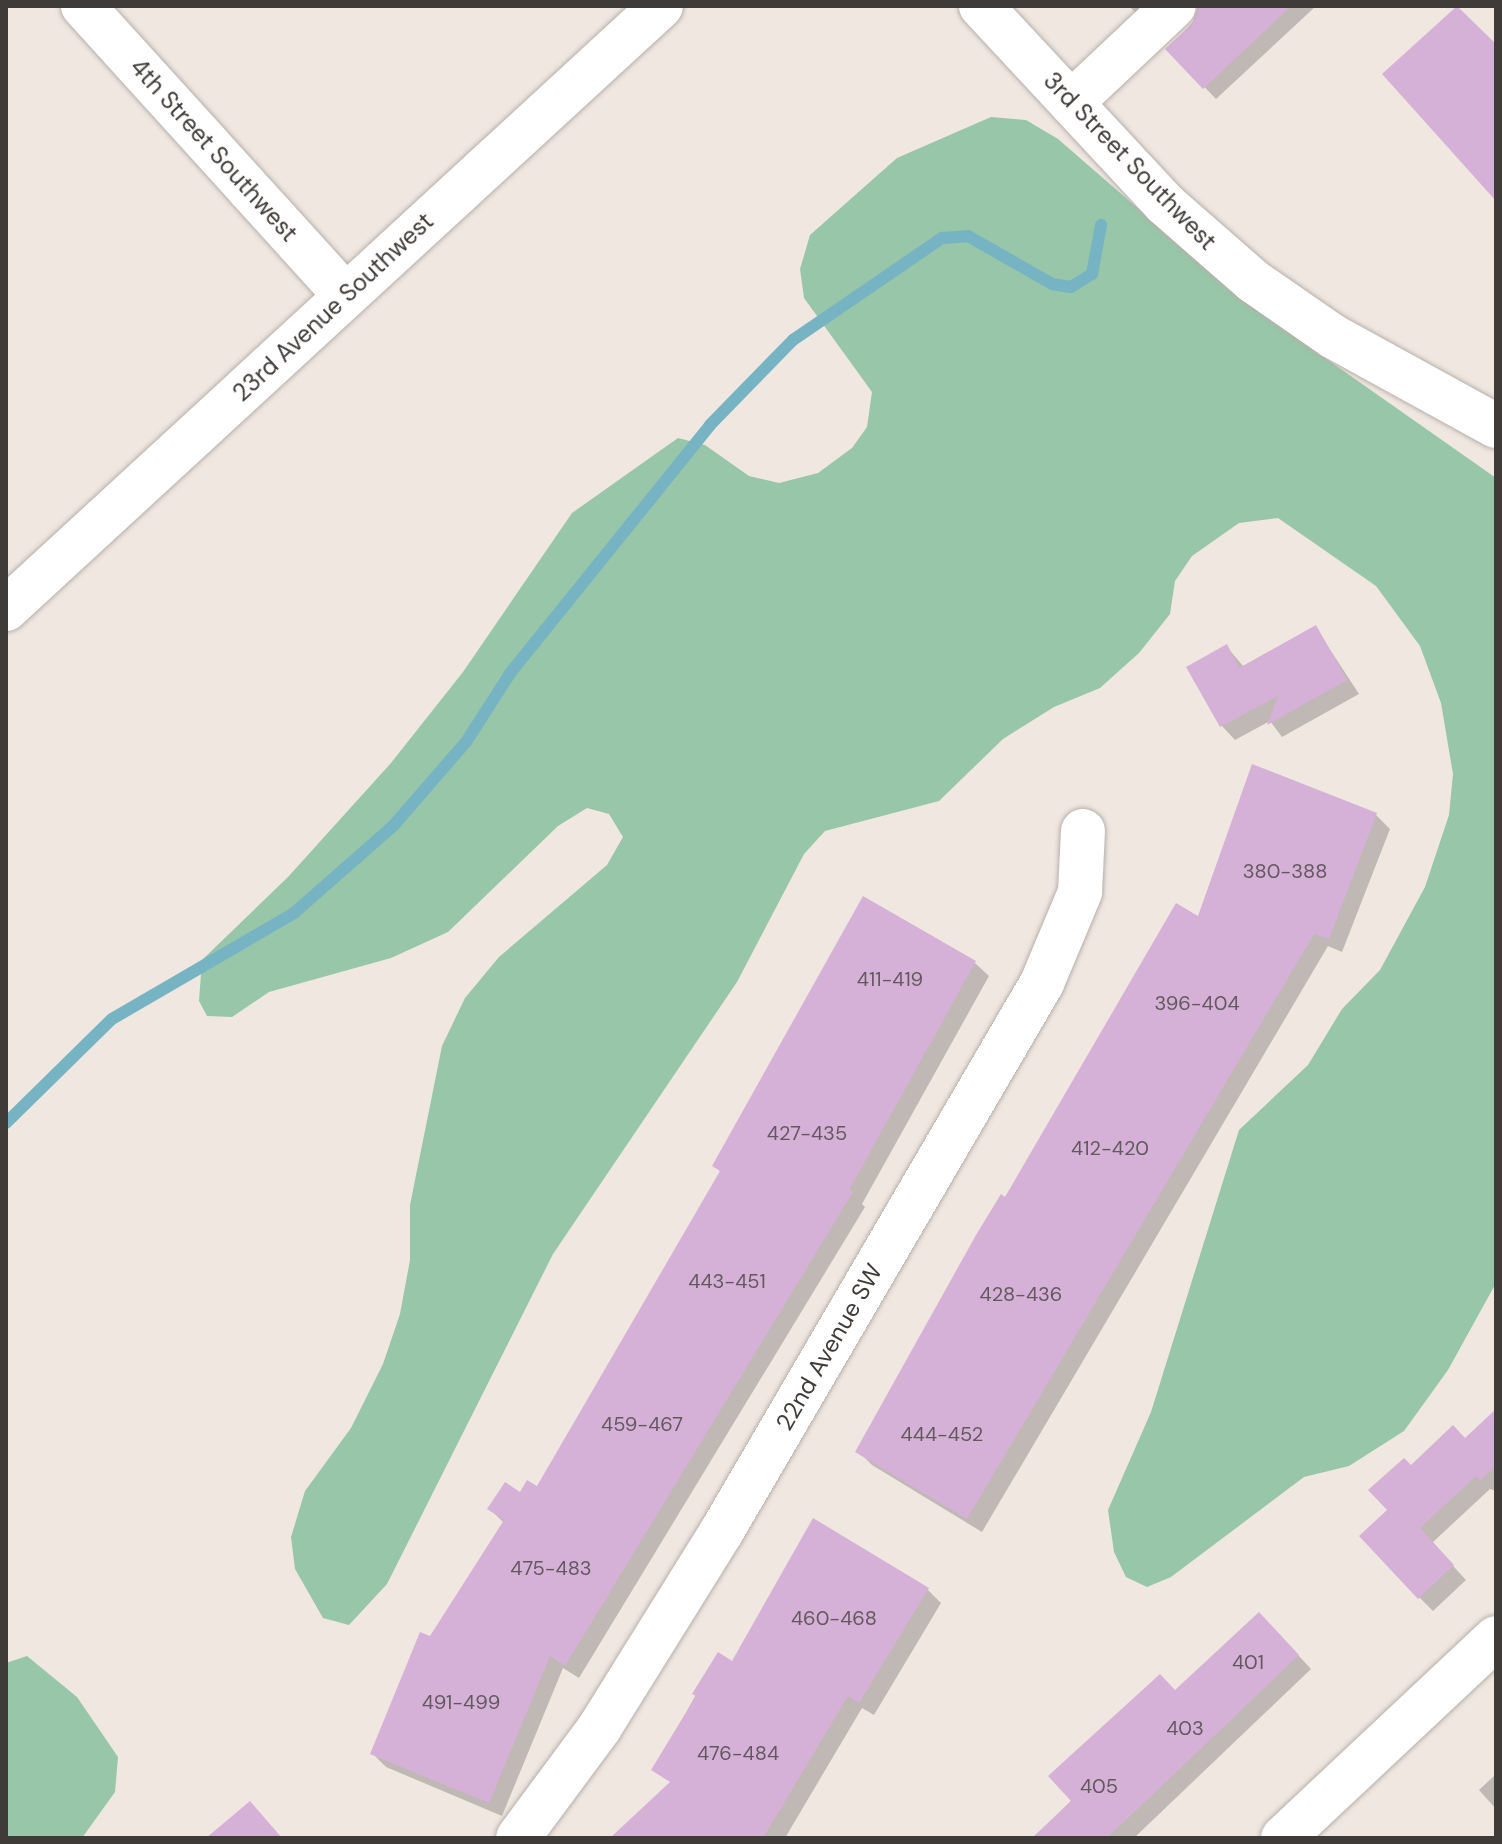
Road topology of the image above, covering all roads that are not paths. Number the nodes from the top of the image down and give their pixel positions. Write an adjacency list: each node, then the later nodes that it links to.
1 (83, 6): 6 (street, 4th Street Southwest)
2 (661, 6): 6 (street, 23rd Avenue Southwest)
3 (981, 6): 5 (street, 3rd Street Southwest)
4 (1174, 6): 5 (street)
5 (1071, 103): 7 (street, 3rd Street Southwest)
6 (345, 295): 8 (street, 23rd Avenue Southwest)
7 (1496, 426)
8 (6, 609)
9 (1083, 831): 11 (street, 22nd Avenue SW)
10 (1496, 1638): 12 (street)
11 (518, 1838)
12 (1283, 1838)

